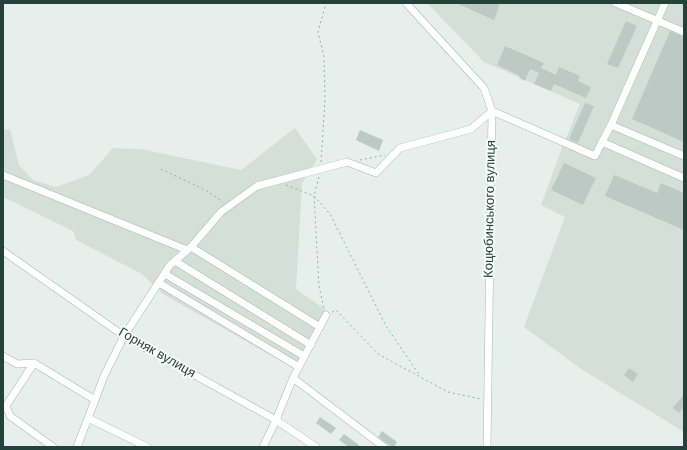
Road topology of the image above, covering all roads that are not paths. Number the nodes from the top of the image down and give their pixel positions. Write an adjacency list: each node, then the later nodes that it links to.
1 (406, 3): 6 (street, Коцюбинського вулиця)
2 (616, 3): 4 (street)
3 (665, 3): 4 (street)
4 (657, 20): 5 (street); 7 (street)
5 (684, 32)
6 (492, 111): 8 (street); 12 (street); 35 (street, Коцюбинського вулиця)
7 (611, 125): 8 (street); 9 (street)
8 (602, 142): 11 (street)
9 (684, 156)
10 (3, 175): 12 (street)
11 (684, 178)
12 (189, 248): 14 (street); 18 (street)
13 (3, 251): 19 (street, Горняк вулиця)
14 (175, 260): 15 (street); 20 (street)
15 (164, 274): 16 (street); 22 (street)
16 (159, 283): 19 (street); 24 (street)
17 (326, 315): 18 (street)
18 (320, 327): 20 (street)
19 (124, 336): 26 (street); 28 (street, Горняк вулиця)
20 (311, 345): 22 (street)
21 (3, 356): 23 (street)
22 (304, 356): 24 (street)
23 (34, 364): 26 (street); 29 (street)
24 (299, 367): 25 (street)
25 (294, 378): 28 (street); 34 (street)
26 (95, 400): 27 (street)
27 (88, 418): 30 (street); 31 (street)
28 (276, 420): 32 (street); 33 (street, Горняк вулиця)
29 (53, 447)
30 (77, 447)
31 (147, 447)
32 (262, 447)
33 (316, 447)
34 (384, 447)
35 (487, 447)

